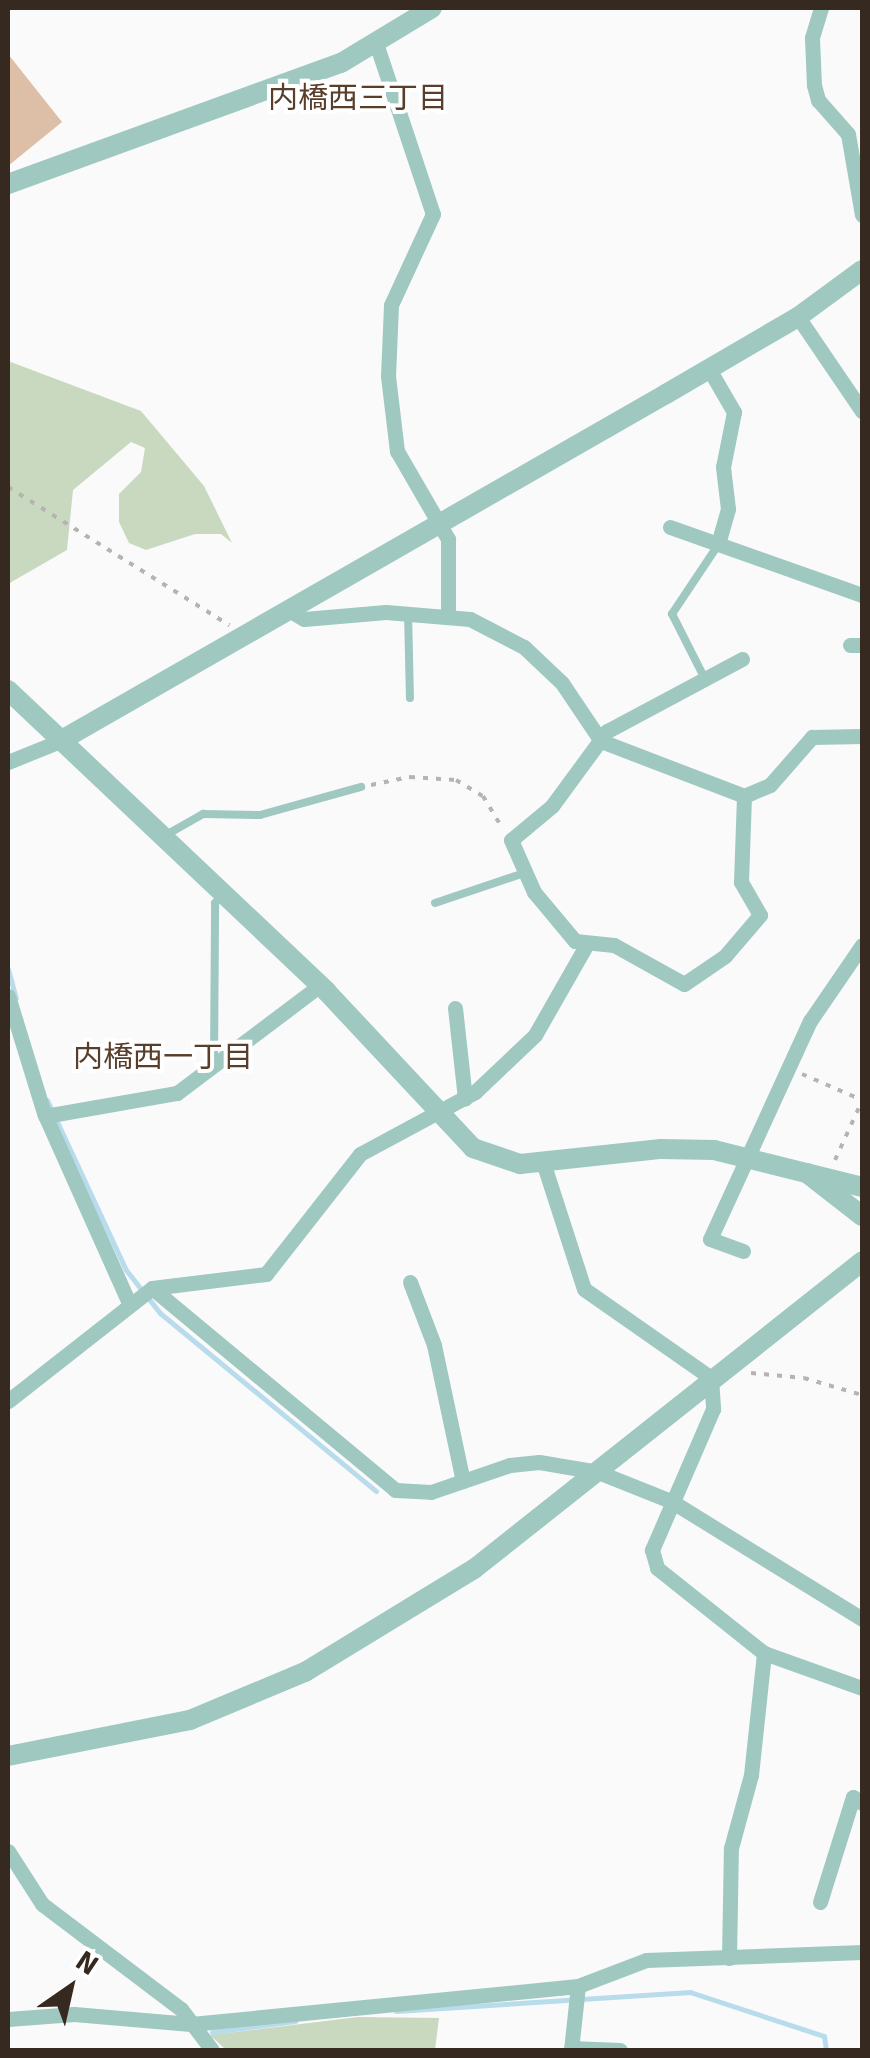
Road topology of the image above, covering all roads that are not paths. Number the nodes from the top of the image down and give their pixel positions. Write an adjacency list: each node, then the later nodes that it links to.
1 (432, 8): 3 (street)
2 (821, 8): 5 (street)
3 (377, 46): 4 (street); 10 (street)
4 (8, 184)
5 (862, 215)
6 (862, 270): 7 (street)
7 (798, 316): 8 (street); 9 (street)
8 (709, 369): 10 (street); 12 (street)
9 (862, 411)
10 (435, 524): 14 (street); 16 (street)
11 (670, 527): 12 (street)
12 (718, 544): 13 (street); 18 (lane)
13 (862, 595)
14 (289, 610): 15 (street); 22 (street)
15 (408, 612): 16 (street); 20 (lane)
16 (448, 613): 23 (street)
17 (742, 660): 18 (street)
18 (705, 679): 23 (street)
19 (8, 690): 22 (street)
20 (410, 698)
21 (862, 736): 26 (street)
22 (60, 740): 24 (street); 27 (street)
23 (601, 741): 26 (street); 28 (street)
24 (8, 762)
25 (361, 787): 27 (lane)
26 (744, 796): 31 (street)
27 (163, 838): 29 (street)
28 (528, 872): 30 (lane); 31 (street)
29 (223, 894): 33 (street); 36 (lane)
30 (435, 903)
31 (587, 944): 37 (street)
32 (862, 945): 40 (street)
33 (319, 986): 36 (street); 38 (street)
34 (8, 996): 39 (street)
35 (455, 1008): 37 (street)
36 (215, 1065): 39 (street)
37 (465, 1098): 38 (street)
38 (440, 1113): 41 (street); 48 (street)
39 (45, 1116): 49 (street)
40 (752, 1156): 41 (street); 42 (street); 45 (street)
41 (543, 1162): 50 (street)
42 (806, 1171): 43 (street); 44 (street)
43 (862, 1187)
44 (862, 1216)
45 (742, 1251)
46 (862, 1261): 50 (street)
47 (410, 1282): 53 (street)
48 (152, 1288): 49 (street); 53 (street)
49 (128, 1301): 51 (street)
50 (711, 1378): 52 (street); 54 (street)
51 (8, 1402)
52 (598, 1472): 53 (street); 54 (street); 58 (street)
53 (463, 1481)
54 (671, 1501): 55 (street); 56 (street)
55 (862, 1618)
56 (764, 1654): 57 (street); 63 (street)
57 (862, 1688)
58 (8, 1756)
59 (862, 1803): 61 (street)
60 (8, 1851): 66 (street)
61 (820, 1902)
62 (862, 1952): 63 (street)
63 (729, 1958): 64 (street)
64 (578, 1986): 66 (street); 67 (street)
65 (8, 2019): 66 (street)
66 (191, 2024): 68 (street)
67 (571, 2049): 69 (street)
68 (212, 2050)
69 (620, 2050)

